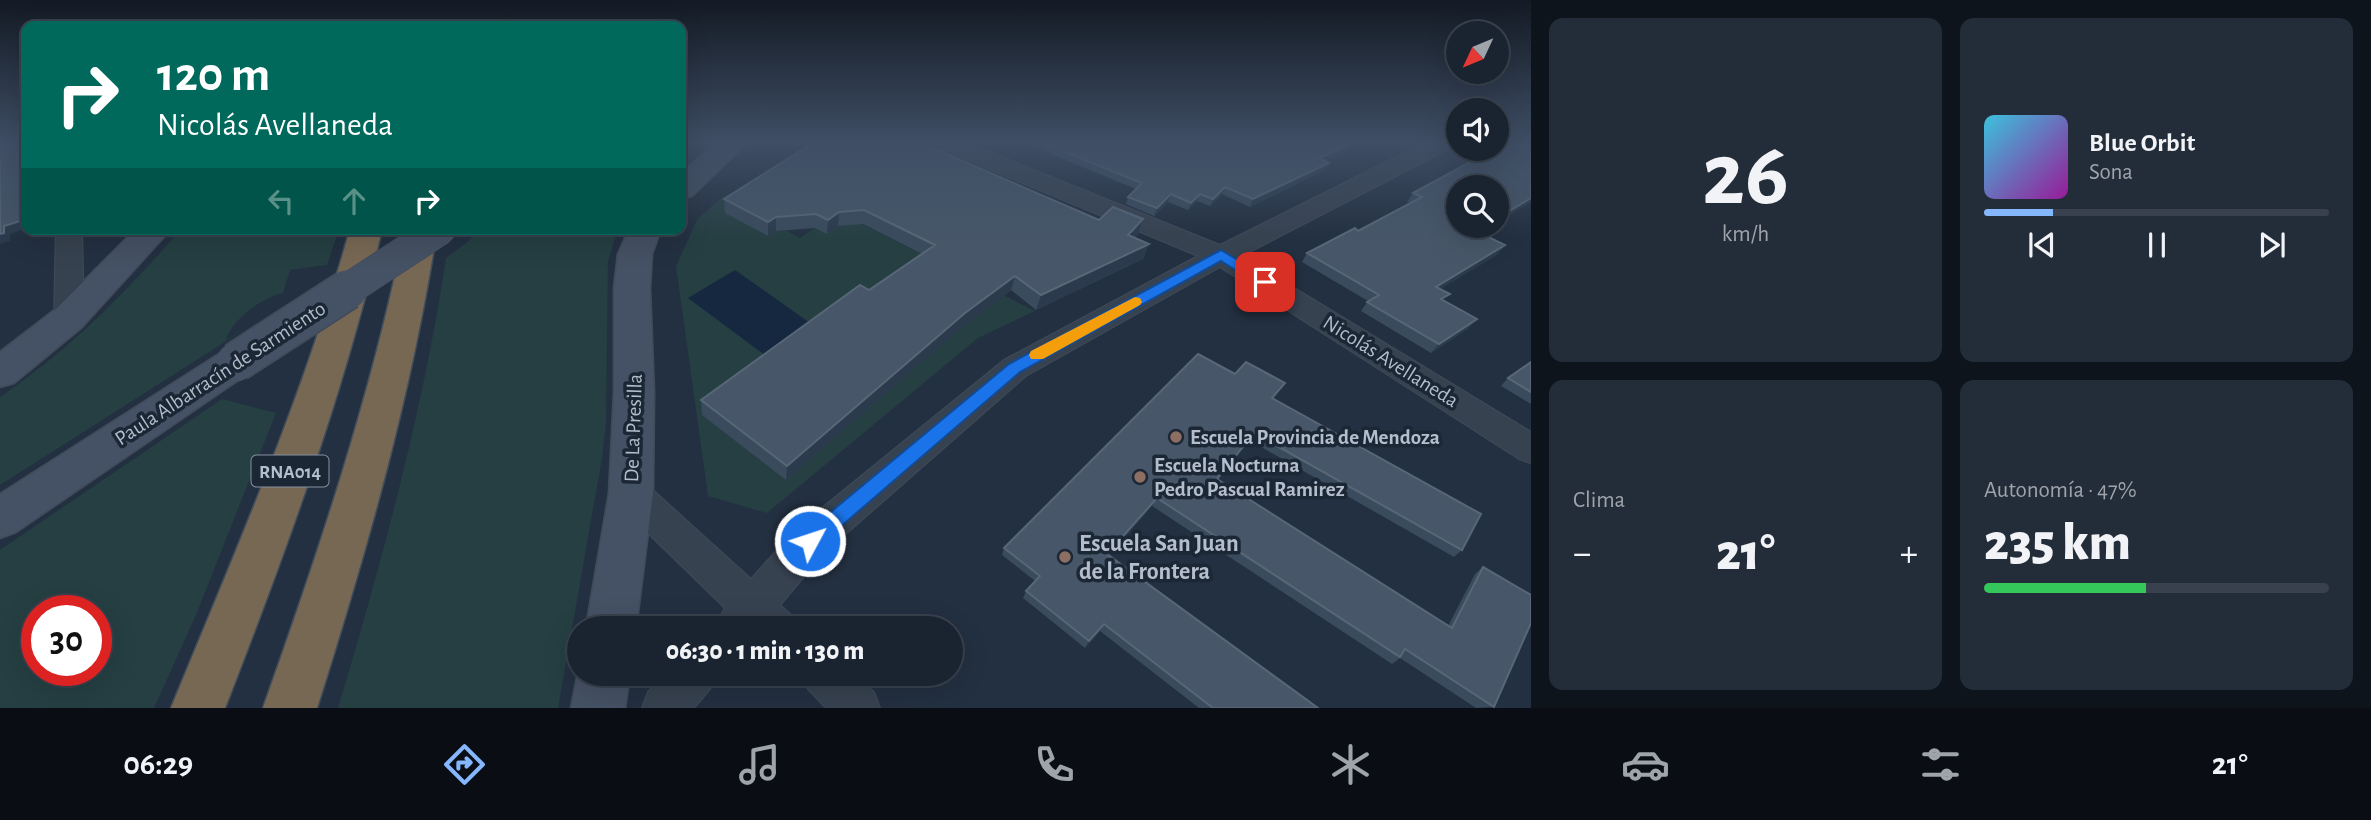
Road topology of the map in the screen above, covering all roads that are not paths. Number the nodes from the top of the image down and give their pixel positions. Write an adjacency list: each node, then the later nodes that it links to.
1 (1023, 174): 9 (street, Nicolás Avellaneda)
2 (1381, 174): 9 (street)
3 (69, 235): 10 (street)
4 (149, 235): 10 (street)
5 (364, 235): 21 (highway, RNA014)
6 (420, 235): 22 (highway, RNA014)
7 (431, 235): 14 (street, Paula Albarracín de Sarmiento, bridge)
8 (643, 235): 13 (street, De La Presilla)
9 (1221, 255): 12 (street, Nicolás Avellaneda); 17 (street)
10 (69, 318): 11 (street)
11 (0, 373)
12 (1531, 449)
13 (631, 493): 15 (street, De La Presilla); 16 (street)
14 (0, 518)
15 (613, 616)
16 (749, 616)
17 (758, 616)
18 (601, 686): 23 (street)
19 (684, 686): 24 (street)
20 (836, 686): 25 (street)
21 (198, 708)
22 (290, 708)
23 (598, 708)
24 (664, 708)
25 (859, 708)

